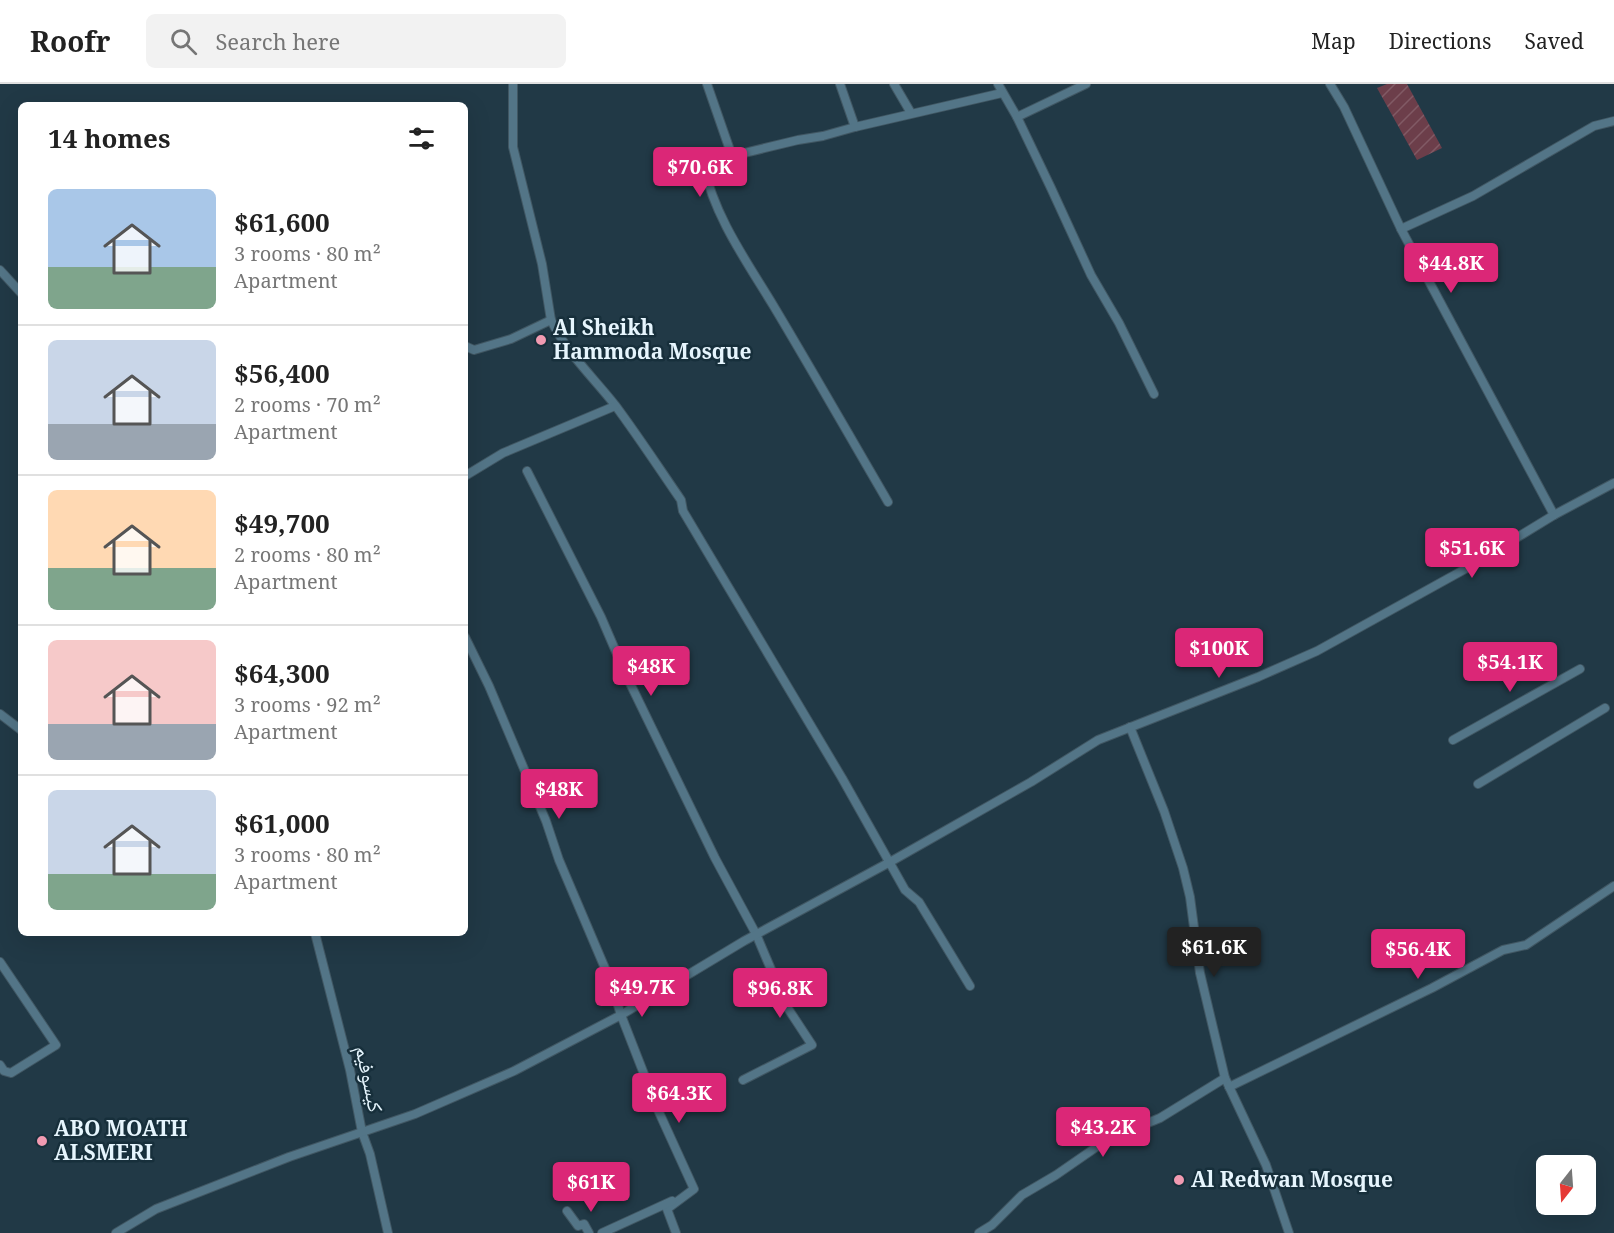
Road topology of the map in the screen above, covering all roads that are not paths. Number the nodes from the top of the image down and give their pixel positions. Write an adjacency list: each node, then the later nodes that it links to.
1 (513, 84): 17 (street)
2 (707, 84): 13 (street)
3 (840, 84): 12 (street)
4 (894, 84): 9 (street)
5 (998, 84): 8 (street)
6 (1086, 84): 10 (street)
7 (1330, 84): 14 (street)
8 (1002, 93): 9 (street); 10 (street)
9 (911, 113): 12 (street)
10 (1017, 117): 19 (street)
11 (1614, 121): 14 (street)
12 (855, 127): 13 (street)
13 (732, 156): 24 (street)
14 (1401, 229): 25 (street)
15 (0, 270): 16 (street)
16 (18, 290)
17 (551, 320): 18 (street); 20 (street)
18 (468, 347)
19 (1154, 394)
20 (615, 406): 22 (street); 34 (street)
21 (526, 471): 36 (street)
22 (468, 474)
23 (1614, 483): 25 (street)
24 (888, 502)
25 (1554, 515): 30 (street)
26 (468, 643): 40 (street)
27 (1580, 669): 32 (street)
28 (1605, 708): 33 (street)
29 (0, 714): 31 (street)
30 (1130, 727): 34 (street); 42 (street)
31 (18, 728)
32 (1453, 740)
33 (1478, 784)
34 (890, 862): 36 (street); 39 (street)
35 (1614, 886): 44 (street)
36 (756, 934): 40 (street); 43 (street)
37 (316, 936): 45 (street, كيسوفيم)
38 (0, 962): 41 (street)
39 (970, 986)
40 (621, 1015): 45 (street); 46 (street)
41 (0, 1065)
42 (1225, 1078): 44 (street); 53 (street)
43 (743, 1080)
44 (1229, 1087): 54 (street)
45 (362, 1132): 48 (street); 49 (street, كيسوفيم)
46 (681, 1197): 51 (street); 52 (street)
47 (567, 1211): 50 (street)
48 (116, 1233)
49 (388, 1233)
50 (589, 1233)
51 (602, 1233)
52 (676, 1233)
53 (979, 1233)
54 (1289, 1233)

